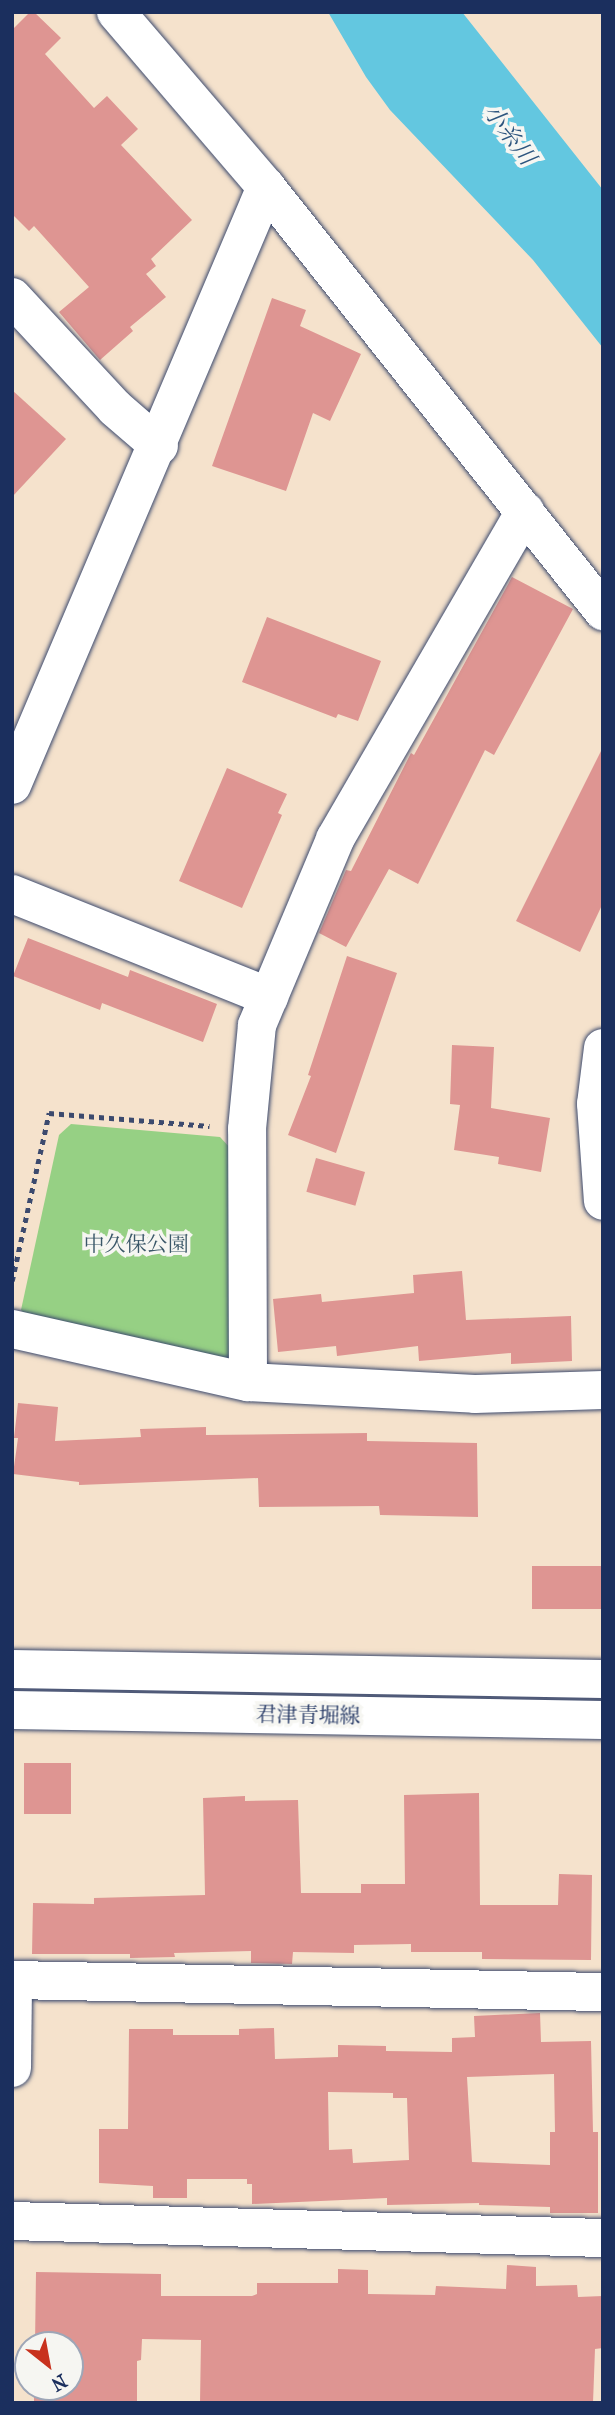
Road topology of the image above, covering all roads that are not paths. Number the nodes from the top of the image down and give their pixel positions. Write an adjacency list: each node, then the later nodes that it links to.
1 (116, 12): 2 (street)
2 (266, 187): 4 (street); 5 (street)
3 (12, 297): 4 (street)
4 (159, 446): 7 (street)
5 (525, 511): 6 (street); 9 (street)
6 (603, 611)
7 (14, 773)
8 (12, 894): 9 (street)
9 (269, 997): 13 (street)
10 (603, 1048): 11 (street)
11 (603, 1201)
12 (12, 1329): 13 (street)
13 (248, 1382): 14 (street)
14 (603, 1390)
15 (12, 1669): 16 (street, 君津青堀線)
16 (603, 1679)
17 (12, 1710): 18 (street, 君津青堀線)
18 (603, 1720)
19 (603, 1992): 20 (street)
20 (12, 2068)
21 (12, 2221): 22 (street)
22 (603, 2238)

